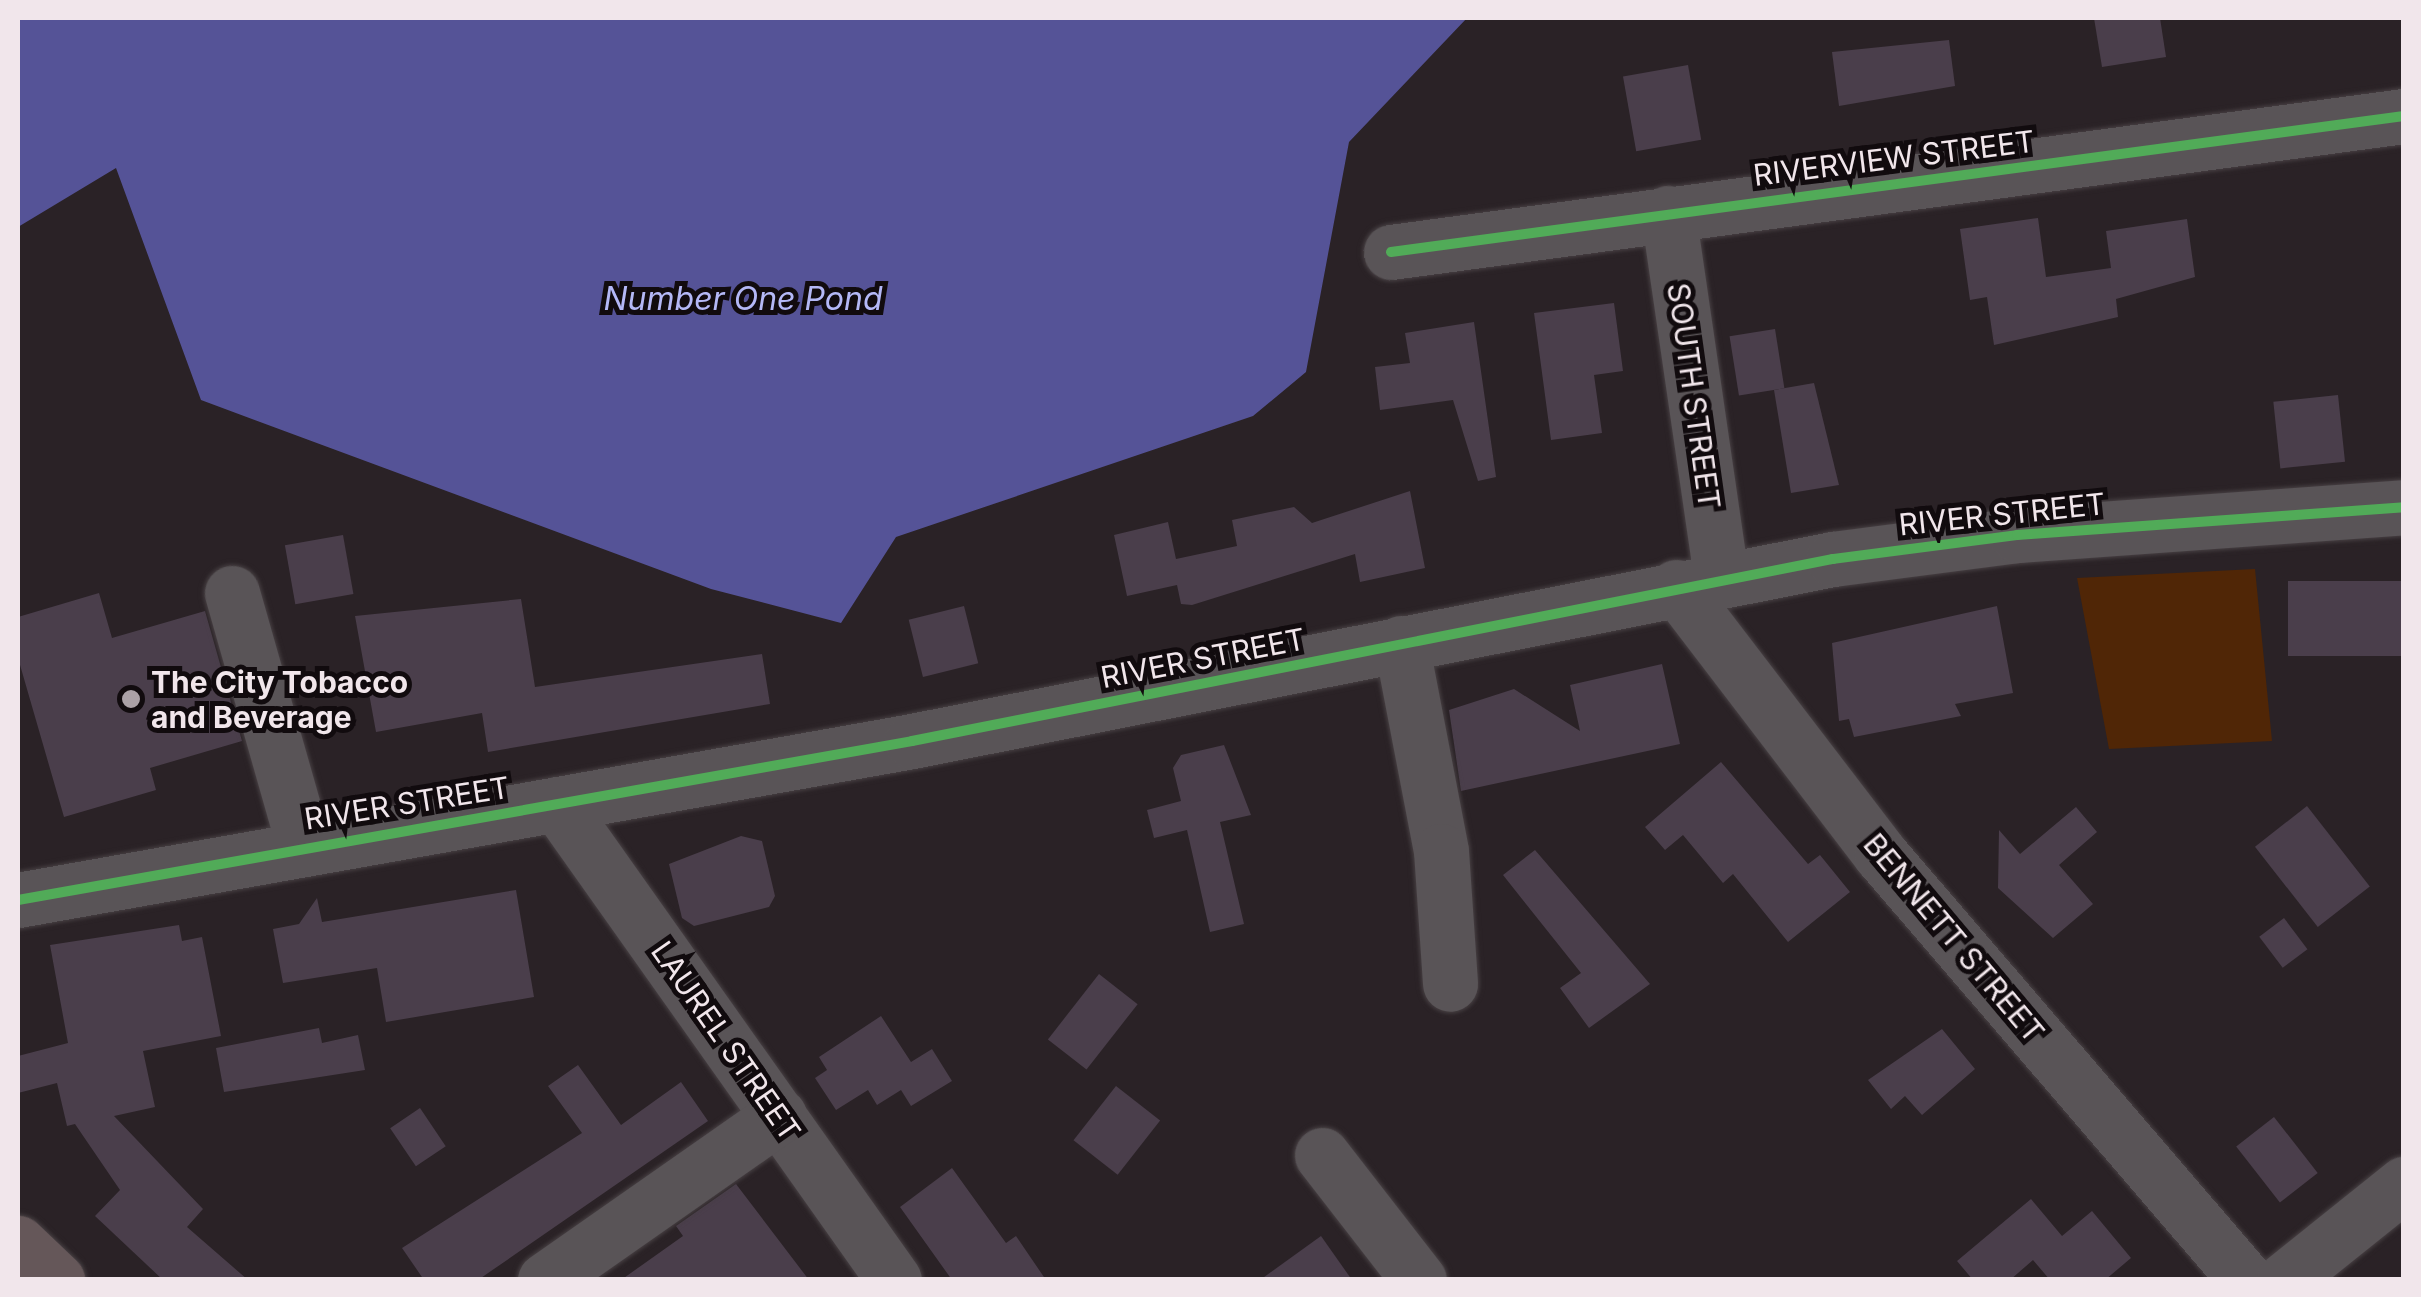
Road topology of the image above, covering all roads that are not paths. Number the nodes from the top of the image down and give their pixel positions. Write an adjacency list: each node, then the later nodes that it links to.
1 (2404, 116): 2 (street, RIVERVIEW STREET)
2 (1668, 214): 3 (street, RIVERVIEW STREET); 5 (street, SOUTH STREET)
3 (1391, 252)
4 (2404, 507): 5 (street, RIVER STREET)
5 (1698, 582): 7 (street, RIVER STREET); 20 (street, BENNETT STREET)
6 (232, 593): 9 (street)
7 (1401, 643): 8 (street, RIVER STREET); 11 (street)
8 (558, 804): 9 (street, RIVER STREET); 12 (street, LAUREL STREET)
9 (304, 846): 10 (street, RIVER STREET)
10 (18, 900)
11 (1450, 984)
12 (780, 1116): 17 (street); 18 (street, LAUREL STREET)
13 (1322, 1154): 19 (street)
14 (2404, 1184): 21 (street)
15 (18, 1243): 16 (highway)
16 (57, 1280)
17 (545, 1280)
18 (894, 1280)
19 (1419, 1280)
20 (2246, 1280)
21 (2284, 1280)

